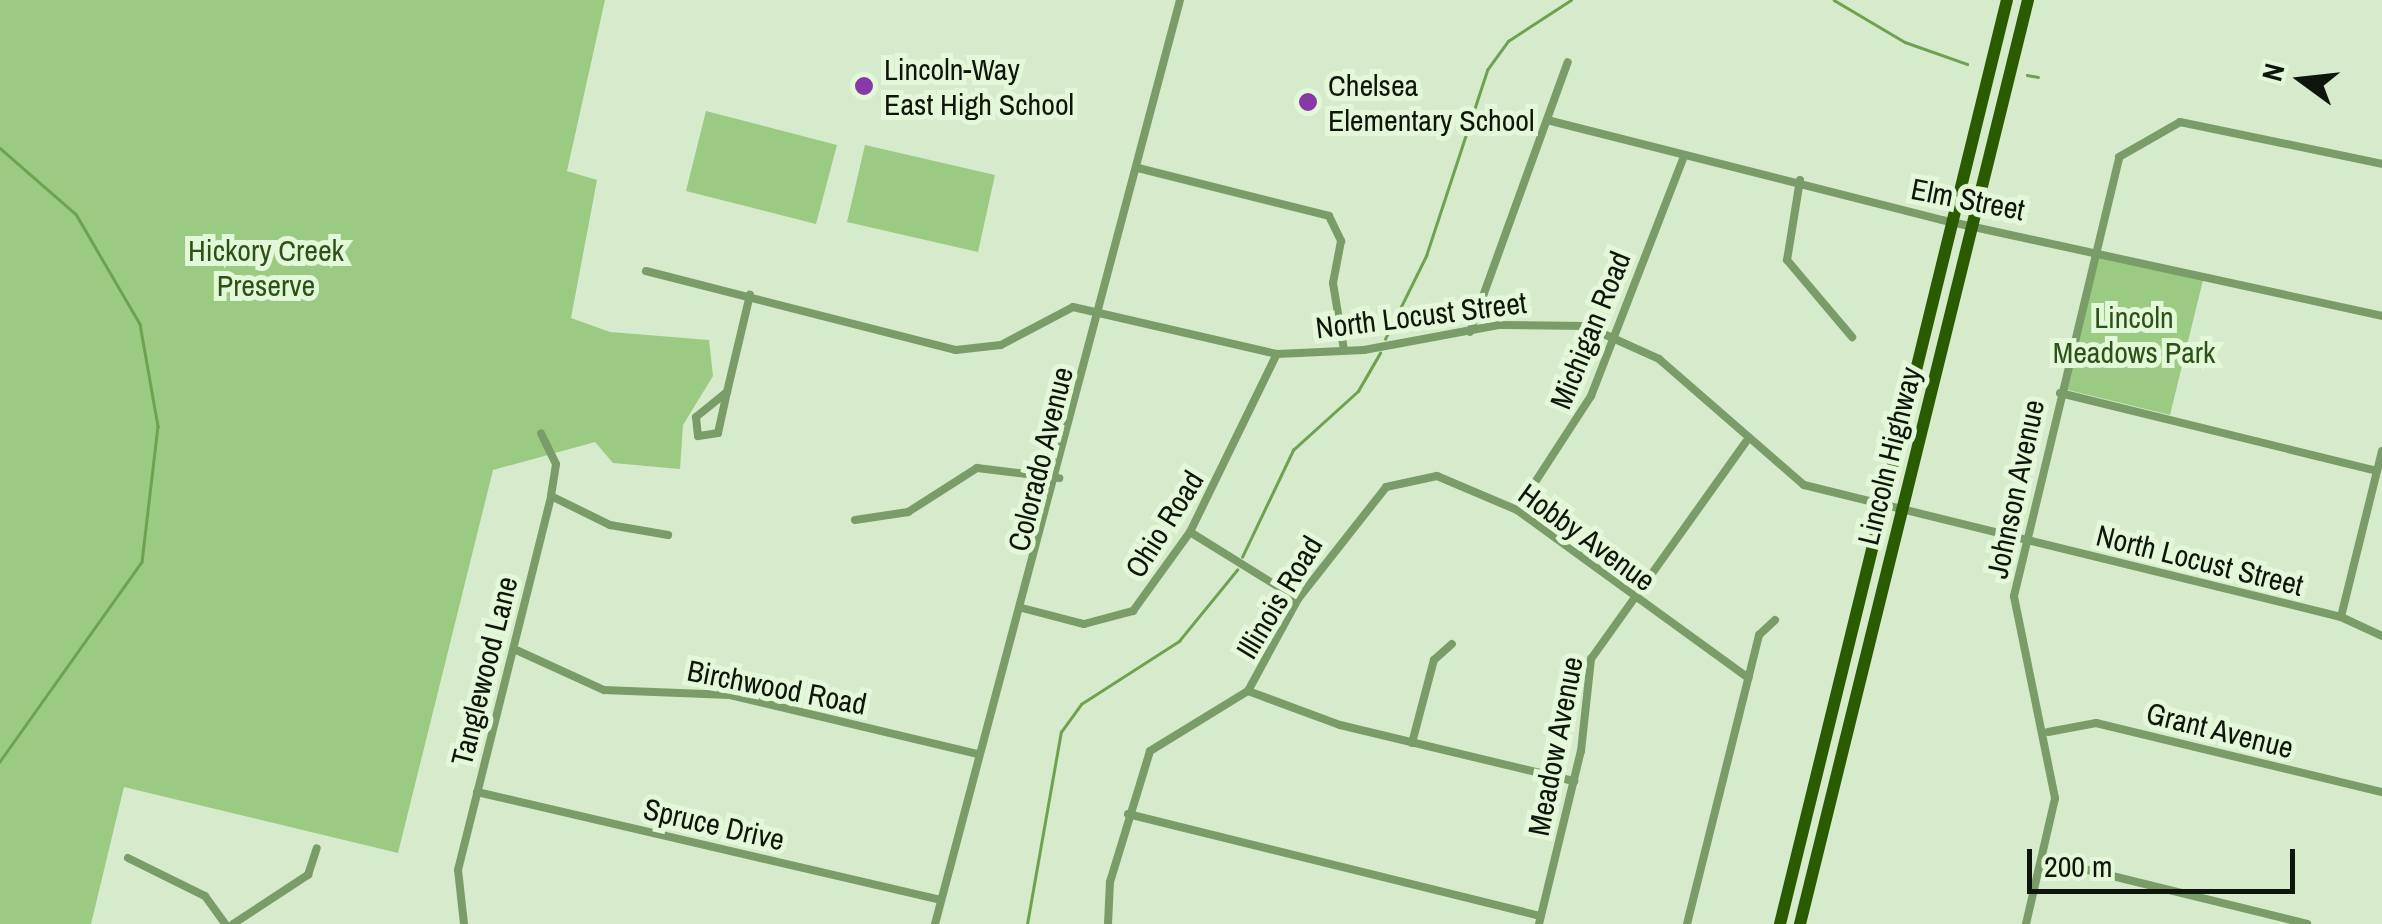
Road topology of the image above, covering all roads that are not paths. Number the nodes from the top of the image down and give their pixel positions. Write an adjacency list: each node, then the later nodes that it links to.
1 (1180, 0): 8 (street, Colorado Avenue)
2 (2007, 0): 10 (main road, Lincoln Highway)
3 (2028, 0): 11 (main road, Lincoln Highway)
4 (1568, 62): 5 (street)
5 (1547, 120): 6 (street, Elm Street); 17 (street)
6 (1684, 156): 9 (street, Elm Street); 18 (street, Michigan Road)
7 (2382, 164): 12 (street, Johnson Avenue)
8 (1138, 168): 15 (street, Colorado Avenue); 20 (street)
9 (1800, 180): 10 (street, Elm Street); 19 (street)
10 (1954, 219): 11 (street, Elm Street); 31 (main road, Lincoln Highway)
11 (1974, 222): 12 (street, Elm Street); 33 (main road, Lincoln Highway)
12 (2096, 251): 16 (street, Elm Street); 23 (street, Johnson Avenue)
13 (646, 271): 14 (street)
14 (750, 295): 15 (street); 22 (street)
15 (1101, 308): 21 (street, North Locust Street); 28 (street, Colorado Avenue)
16 (2382, 316)
17 (1470, 332): 18 (street, North Locust Street); 20 (street, North Locust Street)
18 (1614, 337): 25 (street, North Locust Street); 32 (street, Michigan Road)
19 (1852, 337)
20 (1344, 350): 21 (street, North Locust Street)
21 (1277, 354): 35 (street, Ohio Road)
22 (727, 392): 22 (street)
23 (2060, 393): 27 (street); 37 (street, Johnson Avenue)
24 (540, 433): 30 (street, Tanglewood Lane)
25 (1746, 442): 31 (street, North Locust Street); 38 (street, Meadow Avenue)
26 (2382, 451): 27 (street)
27 (2378, 471): 41 (street)
28 (1059, 478): 34 (street); 40 (street, Colorado Avenue)
29 (1386, 488): 32 (street, Hobby Avenue); 39 (street, Illinois Road)
30 (551, 496): 36 (street); 45 (street, Tanglewood Lane)
31 (1882, 506): 33 (street, North Locust Street); 66 (main road, Lincoln Highway)
32 (1518, 510): 38 (street, Hobby Avenue)
33 (1901, 511): 37 (street, North Locust Street); 67 (main road, Lincoln Highway)
34 (855, 520)
35 (1190, 532): 39 (street); 40 (street, Ohio Road)
36 (668, 535)
37 (2022, 540): 41 (street, North Locust Street); 48 (street, Johnson Avenue)
38 (1631, 596): 46 (street, Hobby Avenue); 51 (street, Meadow Avenue)
39 (1298, 599): 47 (street, Illinois Road)
40 (1022, 608): 50 (street, Colorado Avenue)
41 (2341, 617): 43 (street, North Locust Street)
42 (1774, 620): 46 (street)
43 (2382, 636)
44 (1452, 644): 49 (street)
45 (514, 650): 50 (street, Birchwood Road); 52 (street, Tanglewood Lane)
46 (1748, 678): 65 (street)
47 (1248, 692): 49 (street); 54 (street, Illinois Road)
48 (2048, 732): 53 (street, Grant Avenue); 57 (street, Johnson Avenue)
49 (1412, 743): 51 (street)
50 (978, 754): 58 (street, Colorado Avenue)
51 (1574, 780): 59 (street, Meadow Avenue)
52 (477, 792): 58 (street, Spruce Drive); 62 (street, Tanglewood Lane)
53 (2382, 792)
54 (1128, 814): 59 (street); 64 (street, Illinois Road)
55 (316, 848): 61 (street)
56 (128, 858): 60 (street)
57 (2044, 859): 68 (street, Johnson Avenue); 69 (street)
58 (941, 900): 63 (street, Colorado Avenue)
59 (1540, 920)
60 (225, 924)
61 (233, 924)
62 (464, 924)
63 (935, 924)
64 (1108, 924)
65 (1687, 924)
66 (1780, 924)
67 (1800, 924)
68 (2026, 924)
69 (2307, 924)

